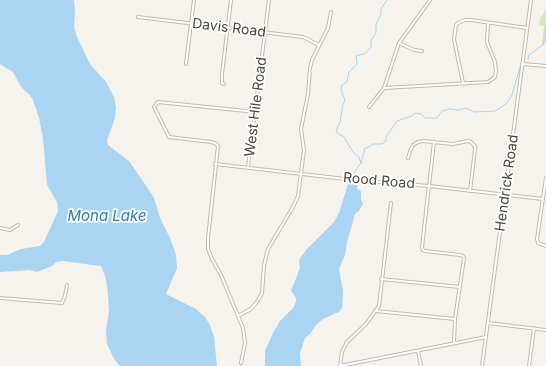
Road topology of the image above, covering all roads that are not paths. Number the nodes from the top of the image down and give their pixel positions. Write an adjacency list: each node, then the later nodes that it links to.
1 (194, 0): 8 (street)
2 (231, 0): 10 (street)
3 (269, 0): 12 (street, West Hile Road)
4 (430, 0): 13 (street)
5 (531, 0): 11 (street, Hendrick Road)
6 (331, 12): 14 (street)
7 (138, 16): 8 (street, Davis Road)
8 (191, 23): 10 (street, Davis Road); 16 (street)
9 (488, 23): 11 (street); 19 (street); 19 (street)
10 (228, 27): 12 (street, Davis Road); 20 (street)
11 (528, 28): 17 (street, Hendrick Road)
12 (265, 32): 14 (street, Davis Road); 23 (street, West Hile Road)
13 (399, 43): 15 (street); 21 (street)
14 (319, 45): 28 (street)
15 (422, 52)
16 (186, 64)
17 (523, 64): 18 (street); 33 (street, Hendrick Road)
18 (546, 66)
19 (463, 83): 21 (street)
20 (224, 84)
21 (384, 88): 22 (street)
22 (369, 107)
23 (256, 112): 26 (street); 27 (street, West Hile Road)
24 (434, 142): 25 (street); 31 (street); 32 (street)
25 (408, 158)
26 (216, 164): 27 (street, Rood Road); 46 (street)
27 (248, 167): 28 (street, Rood Road)
28 (301, 174): 31 (street, Rood Road); 46 (street)
29 (546, 178): 30 (street)
30 (546, 181): 34 (street)
31 (429, 186): 32 (street, Rood Road); 43 (street)
32 (470, 191): 33 (street, Rood Road)
33 (505, 195): 34 (street, Rood Road); 48 (street, Hendrick Road)
34 (543, 199): 36 (street)
35 (391, 203): 41 (street)
36 (541, 215): 37 (street); 40 (street)
37 (546, 215)
38 (18, 225): 39 (street)
39 (0, 228)
40 (546, 246)
41 (381, 279): 43 (street); 45 (street)
42 (67, 285): 44 (street)
43 (460, 287): 47 (street)
44 (0, 298)
45 (376, 311): 47 (street); 55 (street)
46 (238, 316): 54 (street)
47 (455, 319): 52 (street)
48 (488, 322): 49 (street); 51 (street, Hendrick Road)
49 (534, 328): 50 (street); 58 (street)
50 (546, 330)
51 (486, 337): 52 (street); 57 (street, Hendrick Road)
52 (454, 343): 53 (street)
53 (418, 351): 55 (street); 56 (street)
54 (242, 364)
55 (340, 366)
56 (421, 366)
57 (482, 366)
58 (529, 366)

